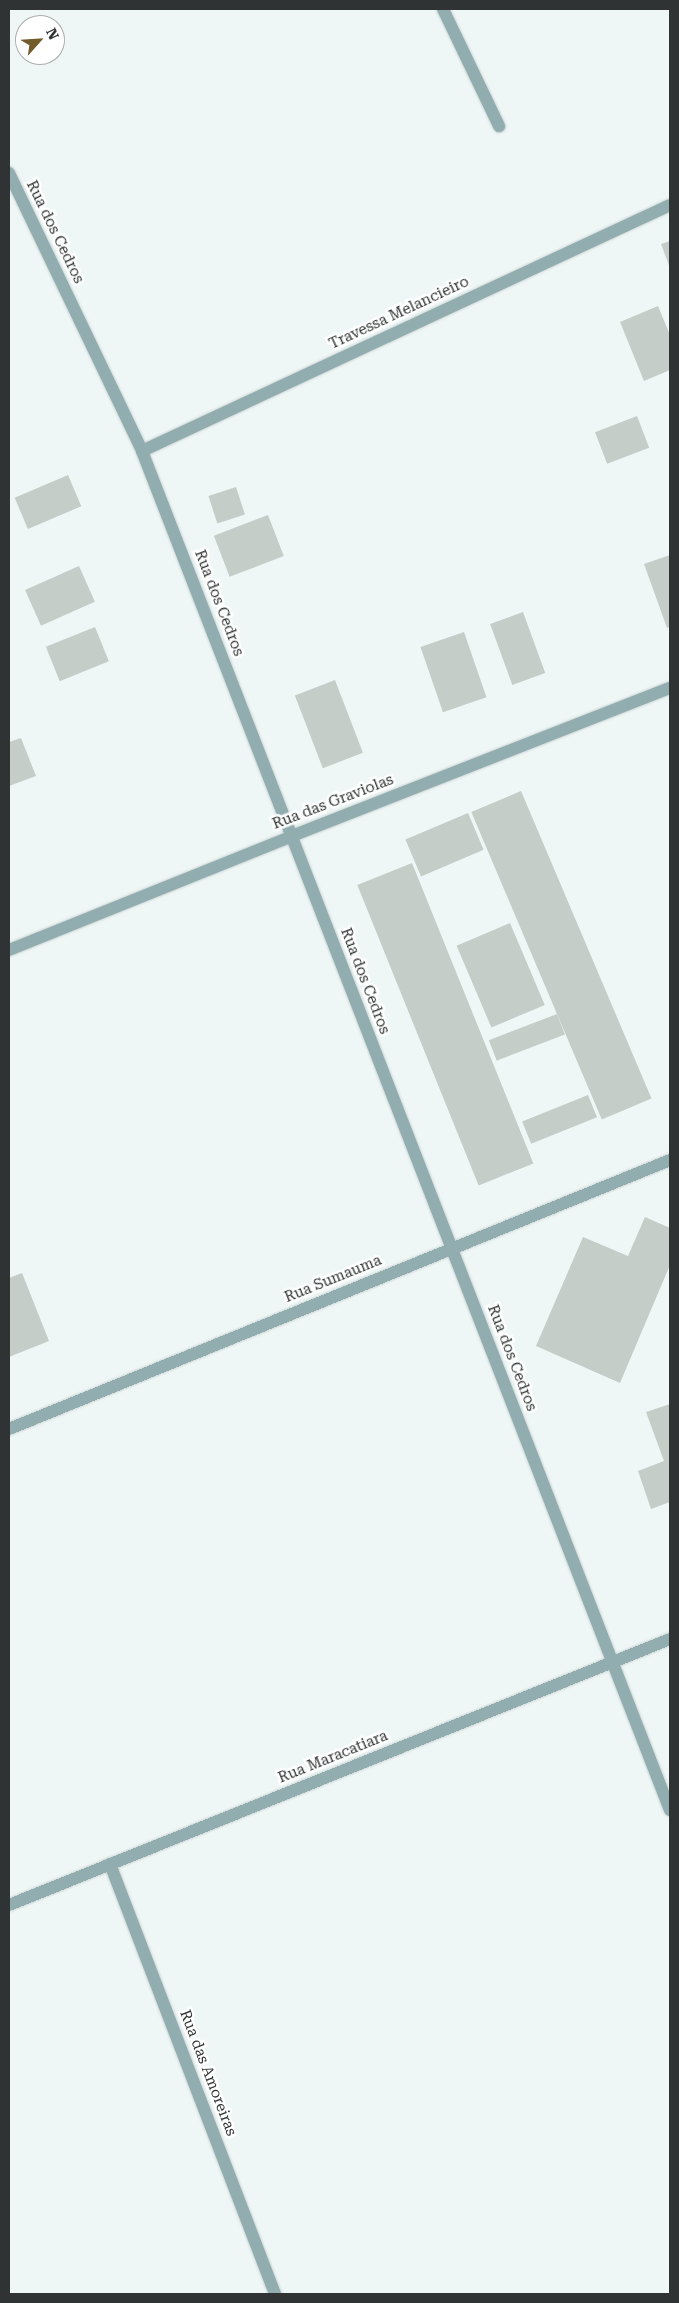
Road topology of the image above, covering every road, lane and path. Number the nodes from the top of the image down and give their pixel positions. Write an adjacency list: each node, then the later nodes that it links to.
1 (443, 9): 2 (street)
2 (499, 126)
3 (9, 173): 5 (street, Rua dos Cedros)
4 (670, 205): 5 (street, Travessa Melancieiro)
5 (142, 451): 7 (street, Rua dos Cedros)
6 (670, 688): 7 (street, Rua das Graviolas)
7 (292, 836): 8 (street, Rua das Graviolas); 10 (street, Rua dos Cedros)
8 (9, 950)
9 (670, 1160): 10 (street, Rua Sumauma)
10 (452, 1249): 11 (street, Rua Sumauma); 13 (street, Rua dos Cedros)
11 (9, 1429)
12 (670, 1639): 13 (street, Rua Maracatiara)
13 (613, 1662): 14 (street, Rua dos Cedros); 15 (street, Rua Maracatiara)
14 (670, 1810)
15 (110, 1864): 16 (street, Rua Maracatiara); 17 (street, Rua das Amoreiras)
16 (9, 1905)
17 (275, 2294)

